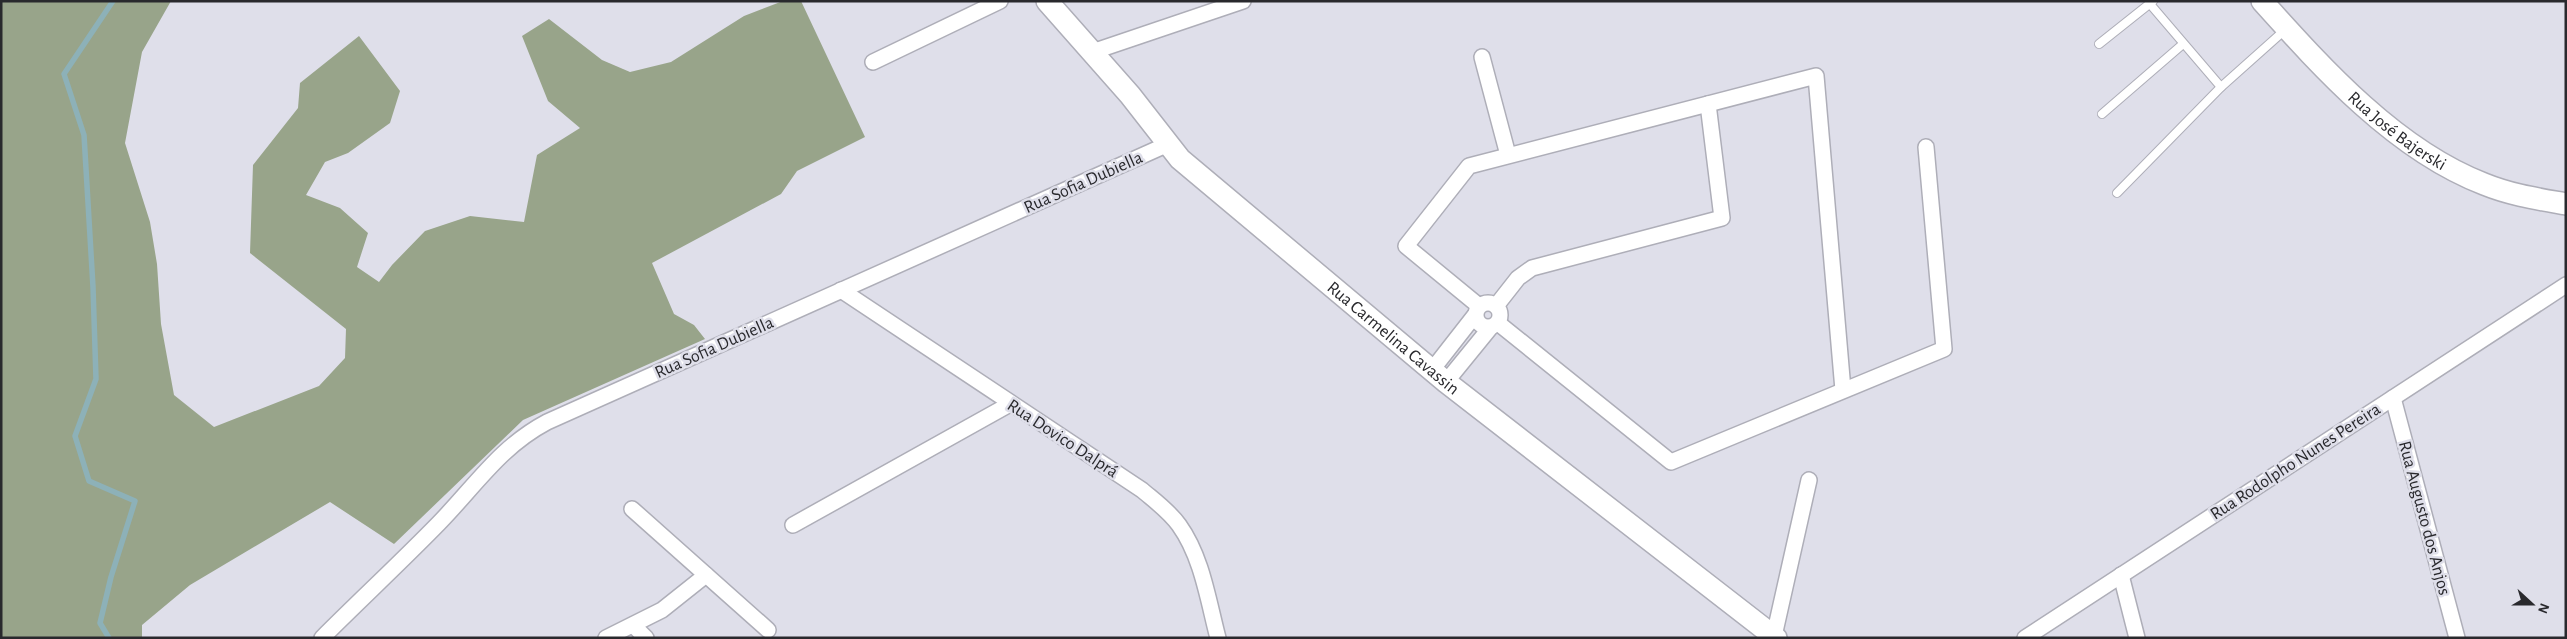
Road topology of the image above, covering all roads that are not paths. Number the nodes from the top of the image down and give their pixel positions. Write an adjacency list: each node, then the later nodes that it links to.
1 (1000, 1): 11 (street)
2 (1047, 1): 9 (main road, Rua Carmelina Cavassin)
3 (1244, 1): 9 (street)
4 (2262, 1): 6 (main road, Rua José Bajerski)
5 (2151, 2): 7 (lane); 8 (lane)
6 (2287, 28): 12 (lane); 19 (main road, Rua José Bajerski)
7 (2099, 44)
8 (2183, 44): 12 (lane); 14 (lane)
9 (1092, 52): 15 (main road, Rua Carmelina Cavassin)
10 (1482, 57): 17 (street)
11 (873, 62)
12 (2221, 87): 18 (lane)
13 (1708, 104): 17 (street); 22 (street); 26 (street)
14 (2102, 114)
15 (1166, 145): 21 (street, Rua Sofia Dubiella); 25 (main road, Rua Carmelina Cavassin)
16 (1926, 147): 26 (street)
17 (1508, 155): 23 (street)
18 (2117, 193)
19 (2566, 204)
20 (2566, 285): 27 (street, Rua Rodolpho Nunes Pereira)
21 (841, 290): 28 (street, Rua Dovico Dalprá); 37 (street, Rua Sofia Dubiella)
22 (1496, 306): 23 (street); 24 (street)
23 (1477, 311): 24 (street); 25 (street)
24 (1494, 325): 25 (street); 26 (street)
25 (1439, 376): 36 (main road, Rua Carmelina Cavassin)
26 (1843, 390)
27 (2393, 398): 33 (street, Rua Rodolpho Nunes Pereira); 43 (street, Rua Augusto dos Anjos)
28 (1010, 404): 31 (street); 40 (street, Rua Dovico Dalprá)
29 (1809, 480): 36 (street)
30 (632, 509): 32 (street)
31 (793, 525)
32 (706, 575): 34 (street); 35 (street)
33 (2121, 576): 41 (street, Rua Rodolpho Nunes Pereira); 42 (street)
34 (633, 625): 38 (street); 39 (street)
35 (768, 630)
36 (1775, 637)
37 (322, 638)
38 (606, 638)
39 (646, 638)
40 (1218, 638)
41 (2025, 638)
42 (2137, 638)
43 (2457, 638)

